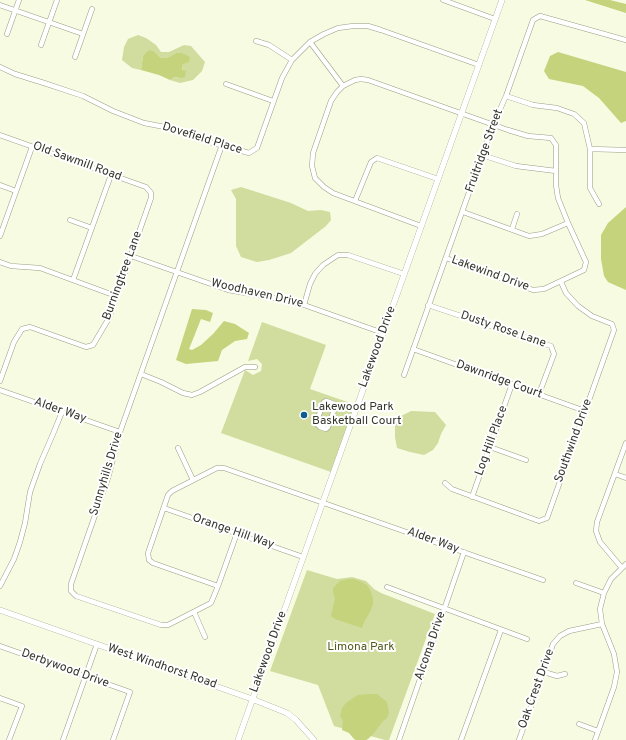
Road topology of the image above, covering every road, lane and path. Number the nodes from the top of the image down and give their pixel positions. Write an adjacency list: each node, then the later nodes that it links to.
1 (19, 0): 7 (street)
2 (57, 0): 9 (street)
3 (443, 0): 8 (street)
4 (502, 0): 8 (street, Lakewood Drive)
5 (0, 5): 7 (street)
6 (92, 9): 11 (street)
7 (15, 10): 9 (street); 10 (street)
8 (495, 19): 18 (street, Lakewood Drive)
9 (49, 22): 11 (street); 15 (street)
10 (7, 34)
11 (83, 34): 16 (street)
12 (626, 40): 22 (street, Fruitridge Street)
13 (256, 41): 17 (street)
14 (310, 42): 17 (street, Dovefield Place); 18 (street, Dovefield Place); 21 (street)
15 (41, 45)
16 (75, 57)
17 (292, 60): 23 (street, Dovefield Place)
18 (479, 65): 24 (street, Lakewood Drive)
19 (0, 67): 27 (street, Dovefield Place)
20 (226, 84): 23 (street)
21 (343, 86): 24 (street, Lakewind Drive); 38 (street)
22 (506, 96): 25 (street, Fruitridge Street); 29 (street)
23 (273, 102): 27 (street, Dovefield Place)
24 (461, 114): 25 (street, Lakewind Drive); 34 (street, Lakewood Drive)
25 (493, 125): 31 (street, Fruitridge Street); 32 (street, Lakewind Drive)
26 (0, 135): 28 (street, Old Sawmill Road)
27 (222, 145): 51 (street, Sunnyhills Drive)
28 (32, 146): 33 (street, Old Sawmill Road); 36 (street)
29 (590, 149): 30 (street); 39 (street)
30 (626, 150)
31 (482, 155): 32 (street); 40 (street, Fruitridge Street)
32 (556, 171): 43 (street, Lakewind Drive)
33 (111, 175): 37 (street, Old Sawmill Road); 45 (street)
34 (438, 179): 38 (street); 44 (street, Lakewood Drive)
35 (0, 185): 36 (street)
36 (16, 191): 47 (street)
37 (151, 193): 48 (street, Burningtree Lane)
38 (355, 201): 44 (street)
39 (599, 204)
40 (462, 212): 46 (street); 49 (street, Fruitridge Street)
41 (517, 214): 46 (street)
42 (70, 220): 45 (street)
43 (568, 223): 46 (street); 54 (street, Lakewind Drive)
44 (421, 226): 52 (street, Lakewood Drive)
45 (92, 228): 53 (street)
46 (512, 230)
47 (0, 236)
48 (131, 256): 51 (street, Woodhaven Drive); 55 (street, Burningtree Lane)
49 (446, 258): 54 (street, Lakewind Drive); 57 (street, Fruitridge Street)
50 (0, 262): 53 (street)
51 (177, 272): 56 (street, Woodhaven Drive); 61 (street, Sunnyhills Drive)
52 (404, 274): 56 (street); 58 (street, Lakewood Drive)
53 (74, 280): 55 (street)
54 (561, 282): 69 (street, Southwind Drive)
55 (116, 296): 63 (street, Burningtree Lane)
56 (304, 305): 58 (street, Woodhaven Drive)
57 (428, 305): 59 (street, Fruitridge Street); 66 (street, Dusty Rose Lane)
58 (383, 333): 68 (street, Lakewood Drive)
59 (413, 349): 62 (street, Fruitridge Street); 64 (street, Dawnridge Court)
60 (255, 367): 61 (street)
61 (141, 374): 71 (street, Sunnyhills Drive)
62 (404, 375)
63 (0, 381)
64 (512, 384): 66 (street, Dawnridge Court); 73 (street, Log Hill Place)
65 (0, 390): 70 (street, Alder Way)
66 (539, 394): 69 (street, Dawnridge Court)
67 (336, 405): 67 (street); 68 (street)
68 (355, 411): 81 (street, Lakewood Drive)
69 (585, 411): 80 (street, Southwind Drive)
70 (62, 412): 71 (street, Alder Way); 90 (street)
71 (120, 432): 96 (street, Sunnyhills Drive)
72 (626, 443): 76 (street)
73 (490, 447): 75 (street); 80 (street, Log Hill Place)
74 (178, 448): 78 (street)
75 (526, 460)
76 (615, 474): 77 (street); 87 (street)
77 (626, 478)
78 (193, 480): 81 (street, Alder Way); 82 (street, Alder Way)
79 (444, 483): 80 (street, Southwind Drive)
80 (472, 497)
81 (322, 502): 84 (street, Alder Way); 85 (street, Lakewood Drive)
82 (164, 508): 83 (street, Orange Hill Way); 91 (street, Alder Way)
83 (237, 533): 85 (street, Orange Hill Way); 91 (street, Sunnyhills Drive)
84 (464, 552): 88 (street, Alder Way); 94 (street, Alcoma Drive)
85 (303, 557): 107 (street, Lakewood Drive)
86 (626, 564): 87 (street)
87 (622, 568): 93 (street)
88 (543, 580)
89 (576, 583): 93 (street)
90 (0, 586)
91 (218, 586): 96 (street, Sunnyhills Drive)
92 (387, 587): 94 (street)
93 (604, 593): 97 (street)
94 (444, 609): 98 (street); 115 (street, Alcoma Drive)
95 (0, 610): 101 (street, West Windhorst Road)
96 (194, 612): 99 (street)
97 (602, 624): 103 (street, Oak Crest Drive); 109 (street)
98 (501, 630): 100 (street); 116 (street)
99 (205, 637)
100 (527, 639)
101 (97, 644): 105 (street); 107 (street, West Windhorst Road)
102 (0, 646): 105 (street, Derbywood Drive)
103 (544, 672): 104 (street); 117 (street, Oak Crest Drive)
104 (564, 674)
105 (85, 676): 111 (street); 112 (street, Derbywood Drive)
106 (0, 698): 110 (street)
107 (252, 699): 113 (street, Lakewood Drive); 114 (street, West Windhorst Road)
108 (579, 724): 109 (street)
109 (598, 731): 118 (street)
110 (10, 740)
111 (62, 740)
112 (113, 740)
113 (238, 740)
114 (314, 740)
115 (399, 740)
116 (461, 740)
117 (519, 740)
118 (595, 740)

